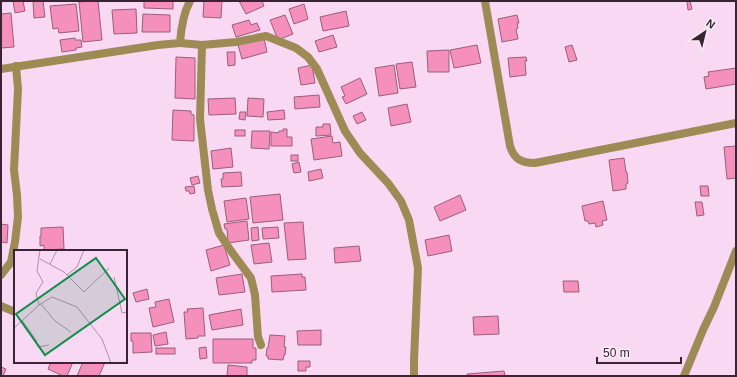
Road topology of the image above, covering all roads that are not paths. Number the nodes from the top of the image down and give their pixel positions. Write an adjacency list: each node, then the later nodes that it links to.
1 (190, 1): 3 (street)
2 (484, 1): 7 (street)
3 (180, 43): 4 (street); 5 (street)
4 (202, 45): 12 (street); 13 (street)
5 (16, 66): 6 (street); 9 (street)
6 (1, 68)
7 (736, 123)
8 (736, 251): 14 (street)
9 (1, 275)
10 (1, 306): 11 (street)
11 (14, 312)
12 (261, 345)
13 (414, 376)
14 (684, 376)

